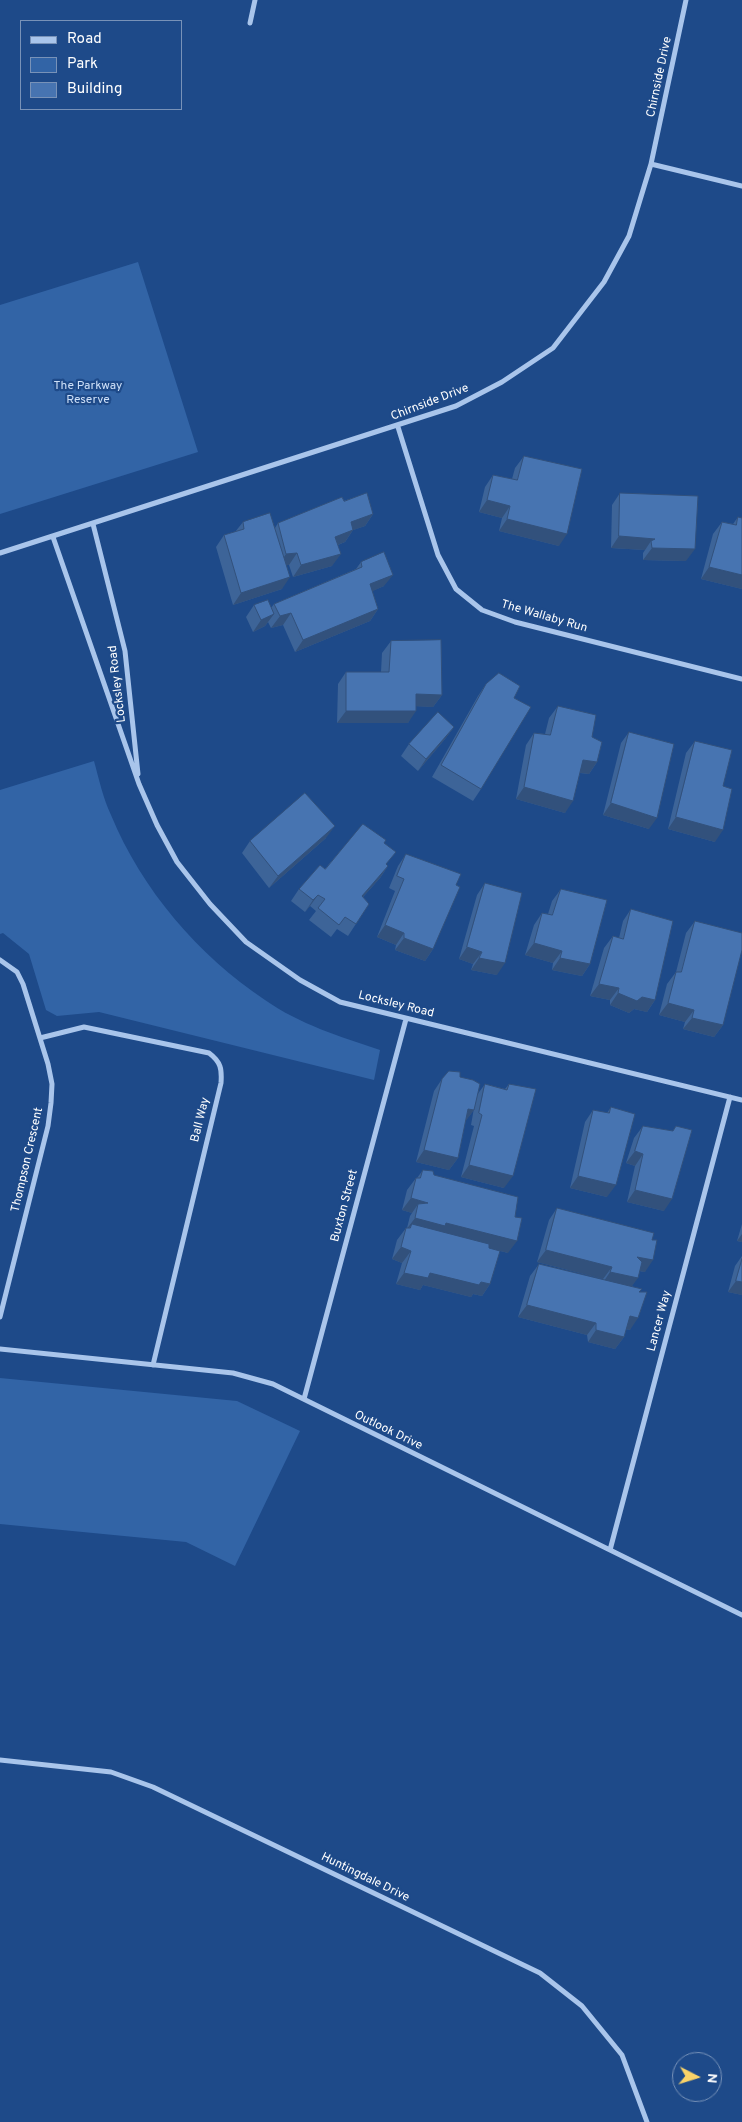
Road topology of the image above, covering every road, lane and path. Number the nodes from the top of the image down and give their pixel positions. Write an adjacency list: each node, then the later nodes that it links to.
1 (255, 0): 3 (street)
2 (686, 0): 4 (street, Chirnside Drive)
3 (250, 23)
4 (651, 164): 5 (street); 6 (street, Chirnside Drive)
5 (742, 186)
6 (398, 427): 7 (street, Chirnside Drive); 10 (street, The Wallaby Run)
7 (94, 524): 8 (street, Chirnside Drive); 11 (street, Locksley Road)
8 (53, 537): 9 (street, Chirnside Drive); 11 (street, Locksley Road)
9 (0, 553)
10 (742, 679)
11 (139, 784): 13 (street, Locksley Road)
12 (0, 960): 14 (street, Thompson Crescent)
13 (406, 1019): 15 (street, Locksley Road); 20 (street, Buxton Street)
14 (40, 1038): 17 (street, Thompson Crescent); 19 (street, Ball Way)
15 (730, 1097): 16 (street, Locksley Road); 21 (street, Lancer Way)
16 (742, 1100)
17 (0, 1317)
18 (0, 1349): 19 (street, Outlook Drive)
19 (153, 1365): 20 (street, Outlook Drive)
20 (304, 1399): 21 (street, Outlook Drive)
21 (610, 1550): 22 (street, Outlook Drive)
22 (742, 1616)
23 (0, 1760): 24 (street, Huntingdale Drive)
24 (647, 2122)

